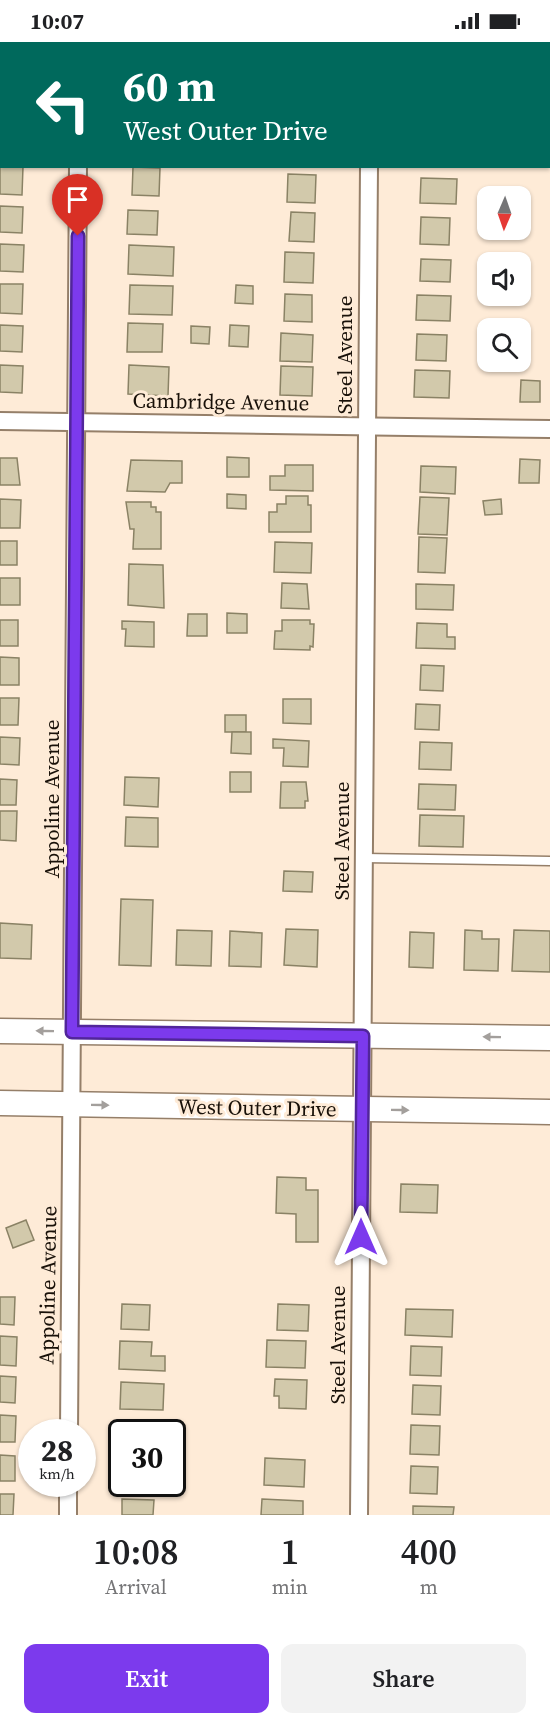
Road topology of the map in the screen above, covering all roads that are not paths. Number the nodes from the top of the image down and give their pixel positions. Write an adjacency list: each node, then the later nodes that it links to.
1 (78, 168): 4 (street, Appoline Avenue)
2 (369, 168): 5 (street, Steel Avenue)
3 (0, 421): 4 (street, Cambridge Avenue)
4 (76, 423): 5 (street, Cambridge Avenue); 10 (street, Appoline Avenue)
5 (367, 426): 6 (street, Cambridge Avenue); 7 (street, Steel Avenue)
6 (550, 429)
7 (364, 858): 8 (lane); 11 (street, Steel Avenue)
8 (550, 861)
9 (0, 1030): 10 (main road, one-way to 9)
10 (72, 1032): 11 (main road); 14 (street, Appoline Avenue)
11 (363, 1036): 12 (main road, one-way to 11); 15 (street, Steel Avenue)
12 (550, 1038)
13 (0, 1103): 14 (main road, West Outer Drive)
14 (72, 1105): 15 (main road, West Outer Drive, one-way to 15); 17 (street, Appoline Avenue)
15 (362, 1109): 16 (main road, West Outer Drive, one-way to 16); 20 (street, Steel Avenue)
16 (550, 1112)
17 (69, 1419)
18 (68, 1497): 19 (street)
19 (68, 1515)
20 (359, 1515)

